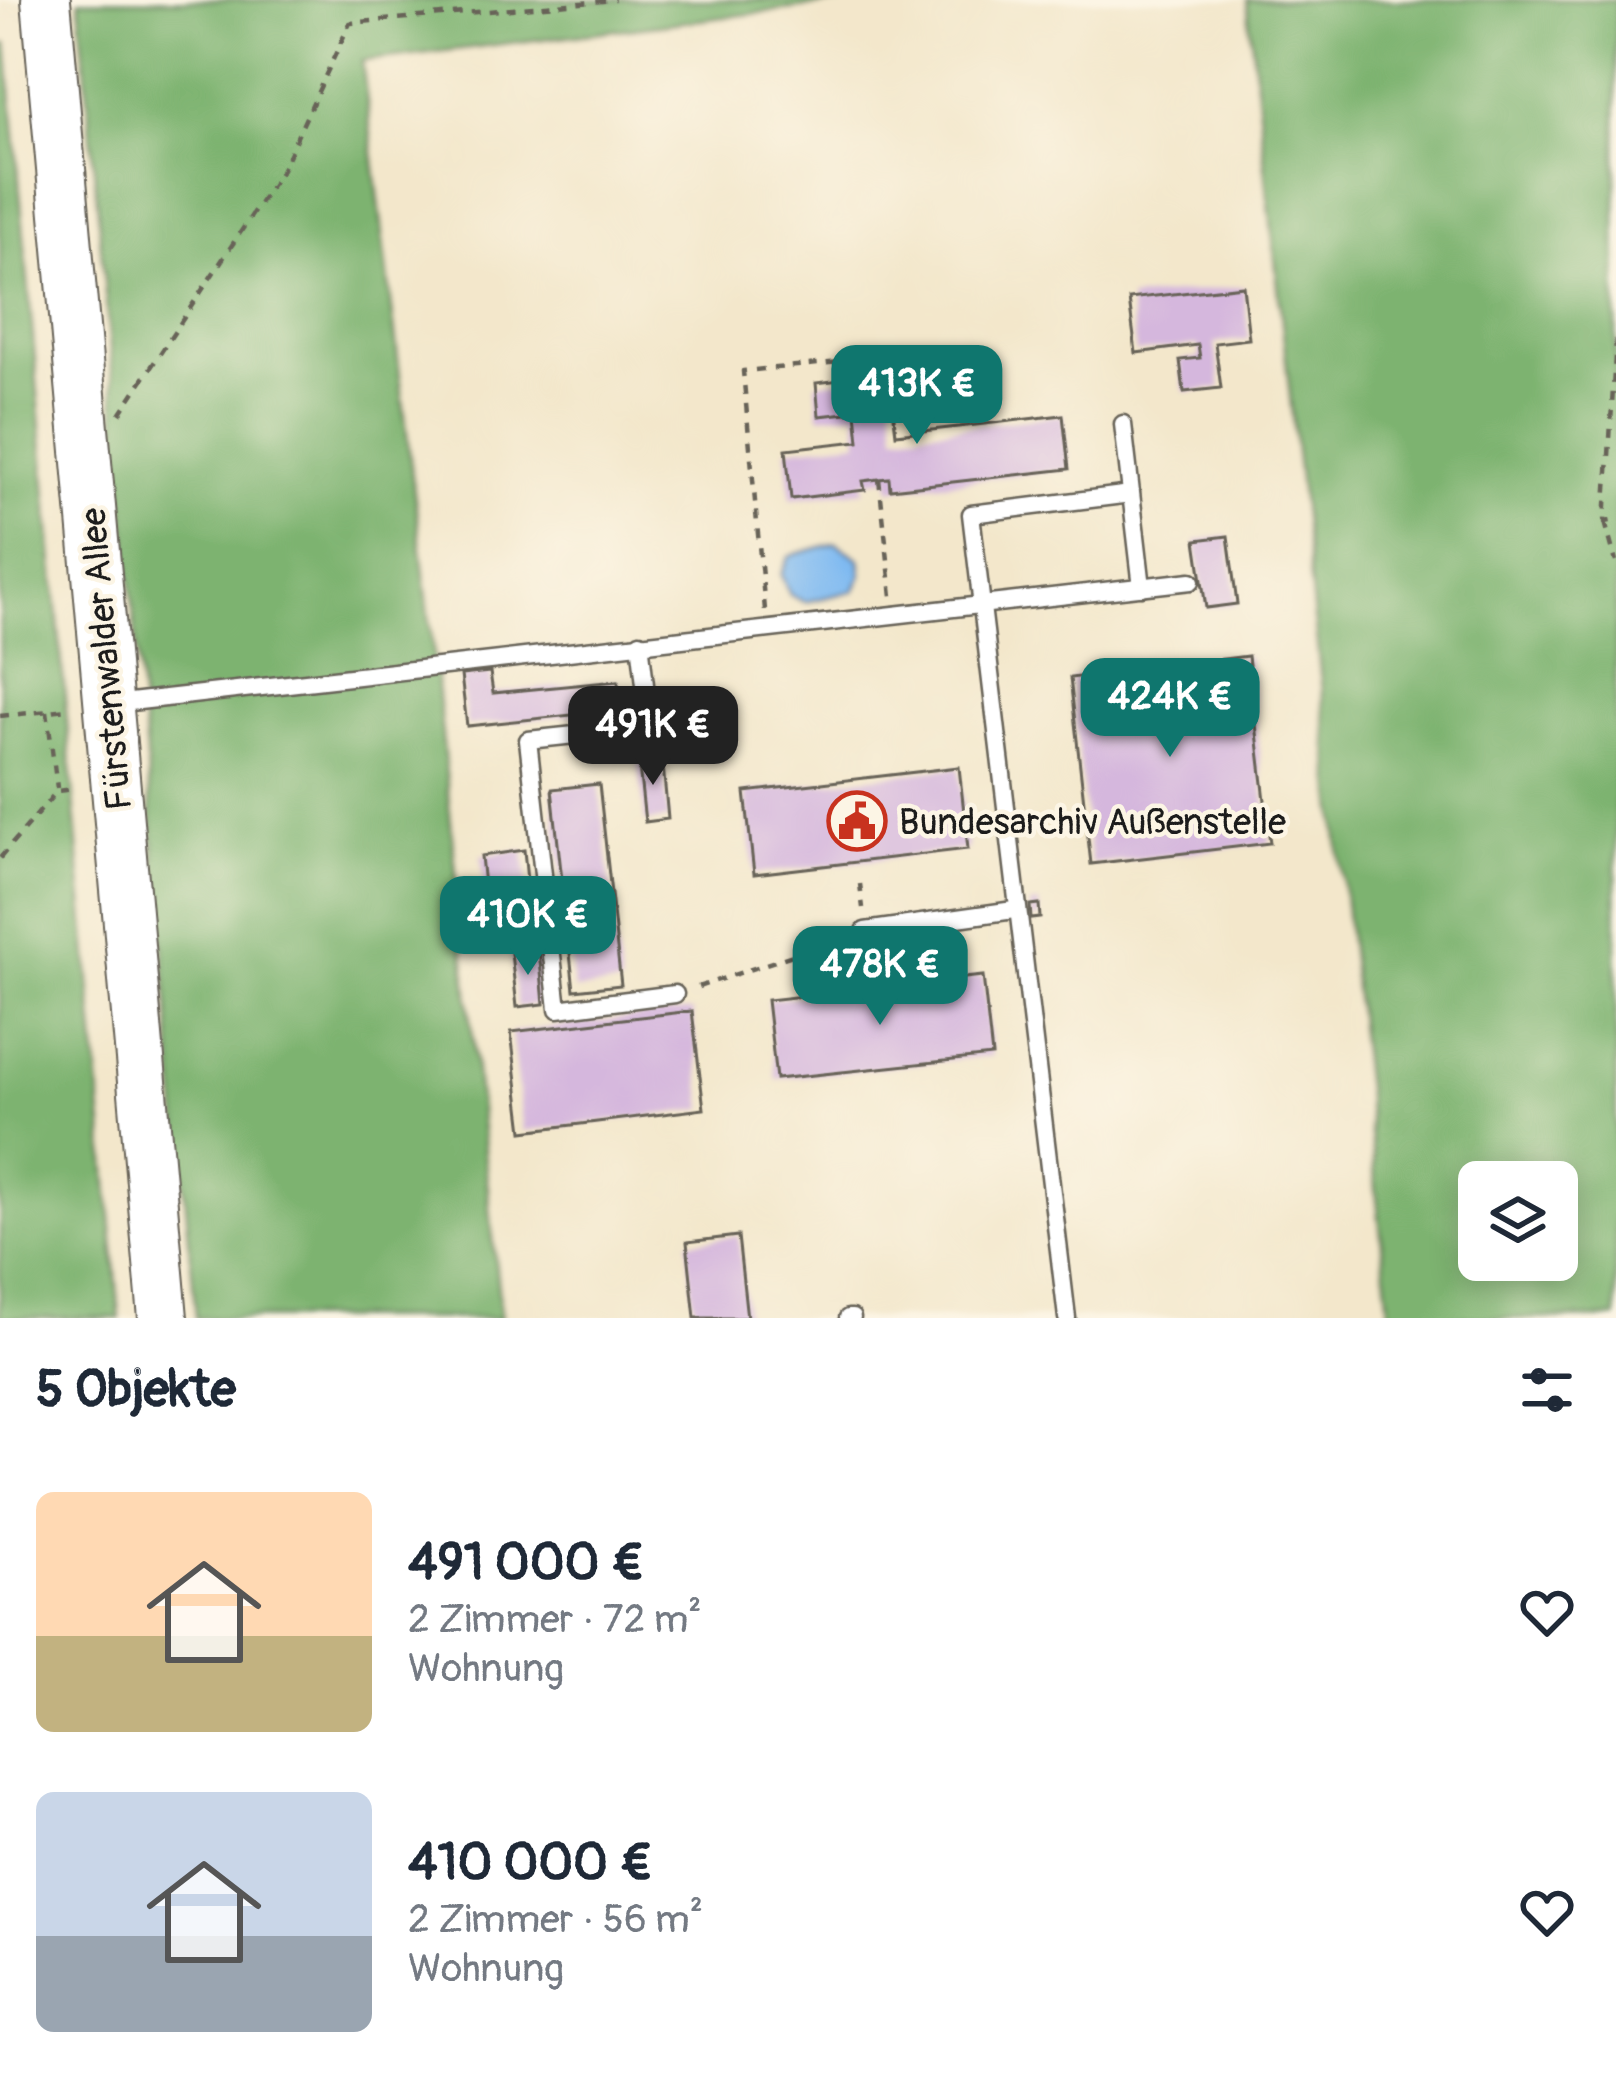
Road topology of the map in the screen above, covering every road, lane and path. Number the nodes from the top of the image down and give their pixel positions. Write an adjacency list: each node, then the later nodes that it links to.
1 (46, 0): 19 (main road, Fürstenwalder Allee)
2 (615, 0): 3 (path)
3 (583, 2): 5 (path)
4 (1616, 340): 11 (path)
5 (119, 416)
6 (932, 421): 17 (path)
7 (1123, 424): 9 (lane)
8 (879, 479): 16 (path)
9 (1131, 494): 14 (lane); 15 (lane)
10 (1616, 520): 11 (path)
11 (1605, 522): 12 (path)
12 (1616, 562)
13 (1191, 581): 14 (lane)
14 (1142, 587): 15 (lane)
15 (979, 604): 16 (lane); 25 (lane)
16 (894, 614): 17 (lane)
17 (766, 628): 18 (lane)
18 (640, 642): 19 (lane); 27 (lane)
19 (110, 704): 20 (path); 28 (main road, Fürstenwalder Allee)
20 (47, 711): 21 (path); 23 (path)
21 (0, 716)
22 (82, 788): 23 (path)
23 (57, 791): 24 (path)
24 (0, 858)
25 (1014, 910): 26 (lane); 29 (lane)
26 (865, 931): 27 (path)
27 (675, 994)
28 (163, 1318)
29 (1066, 1318)

